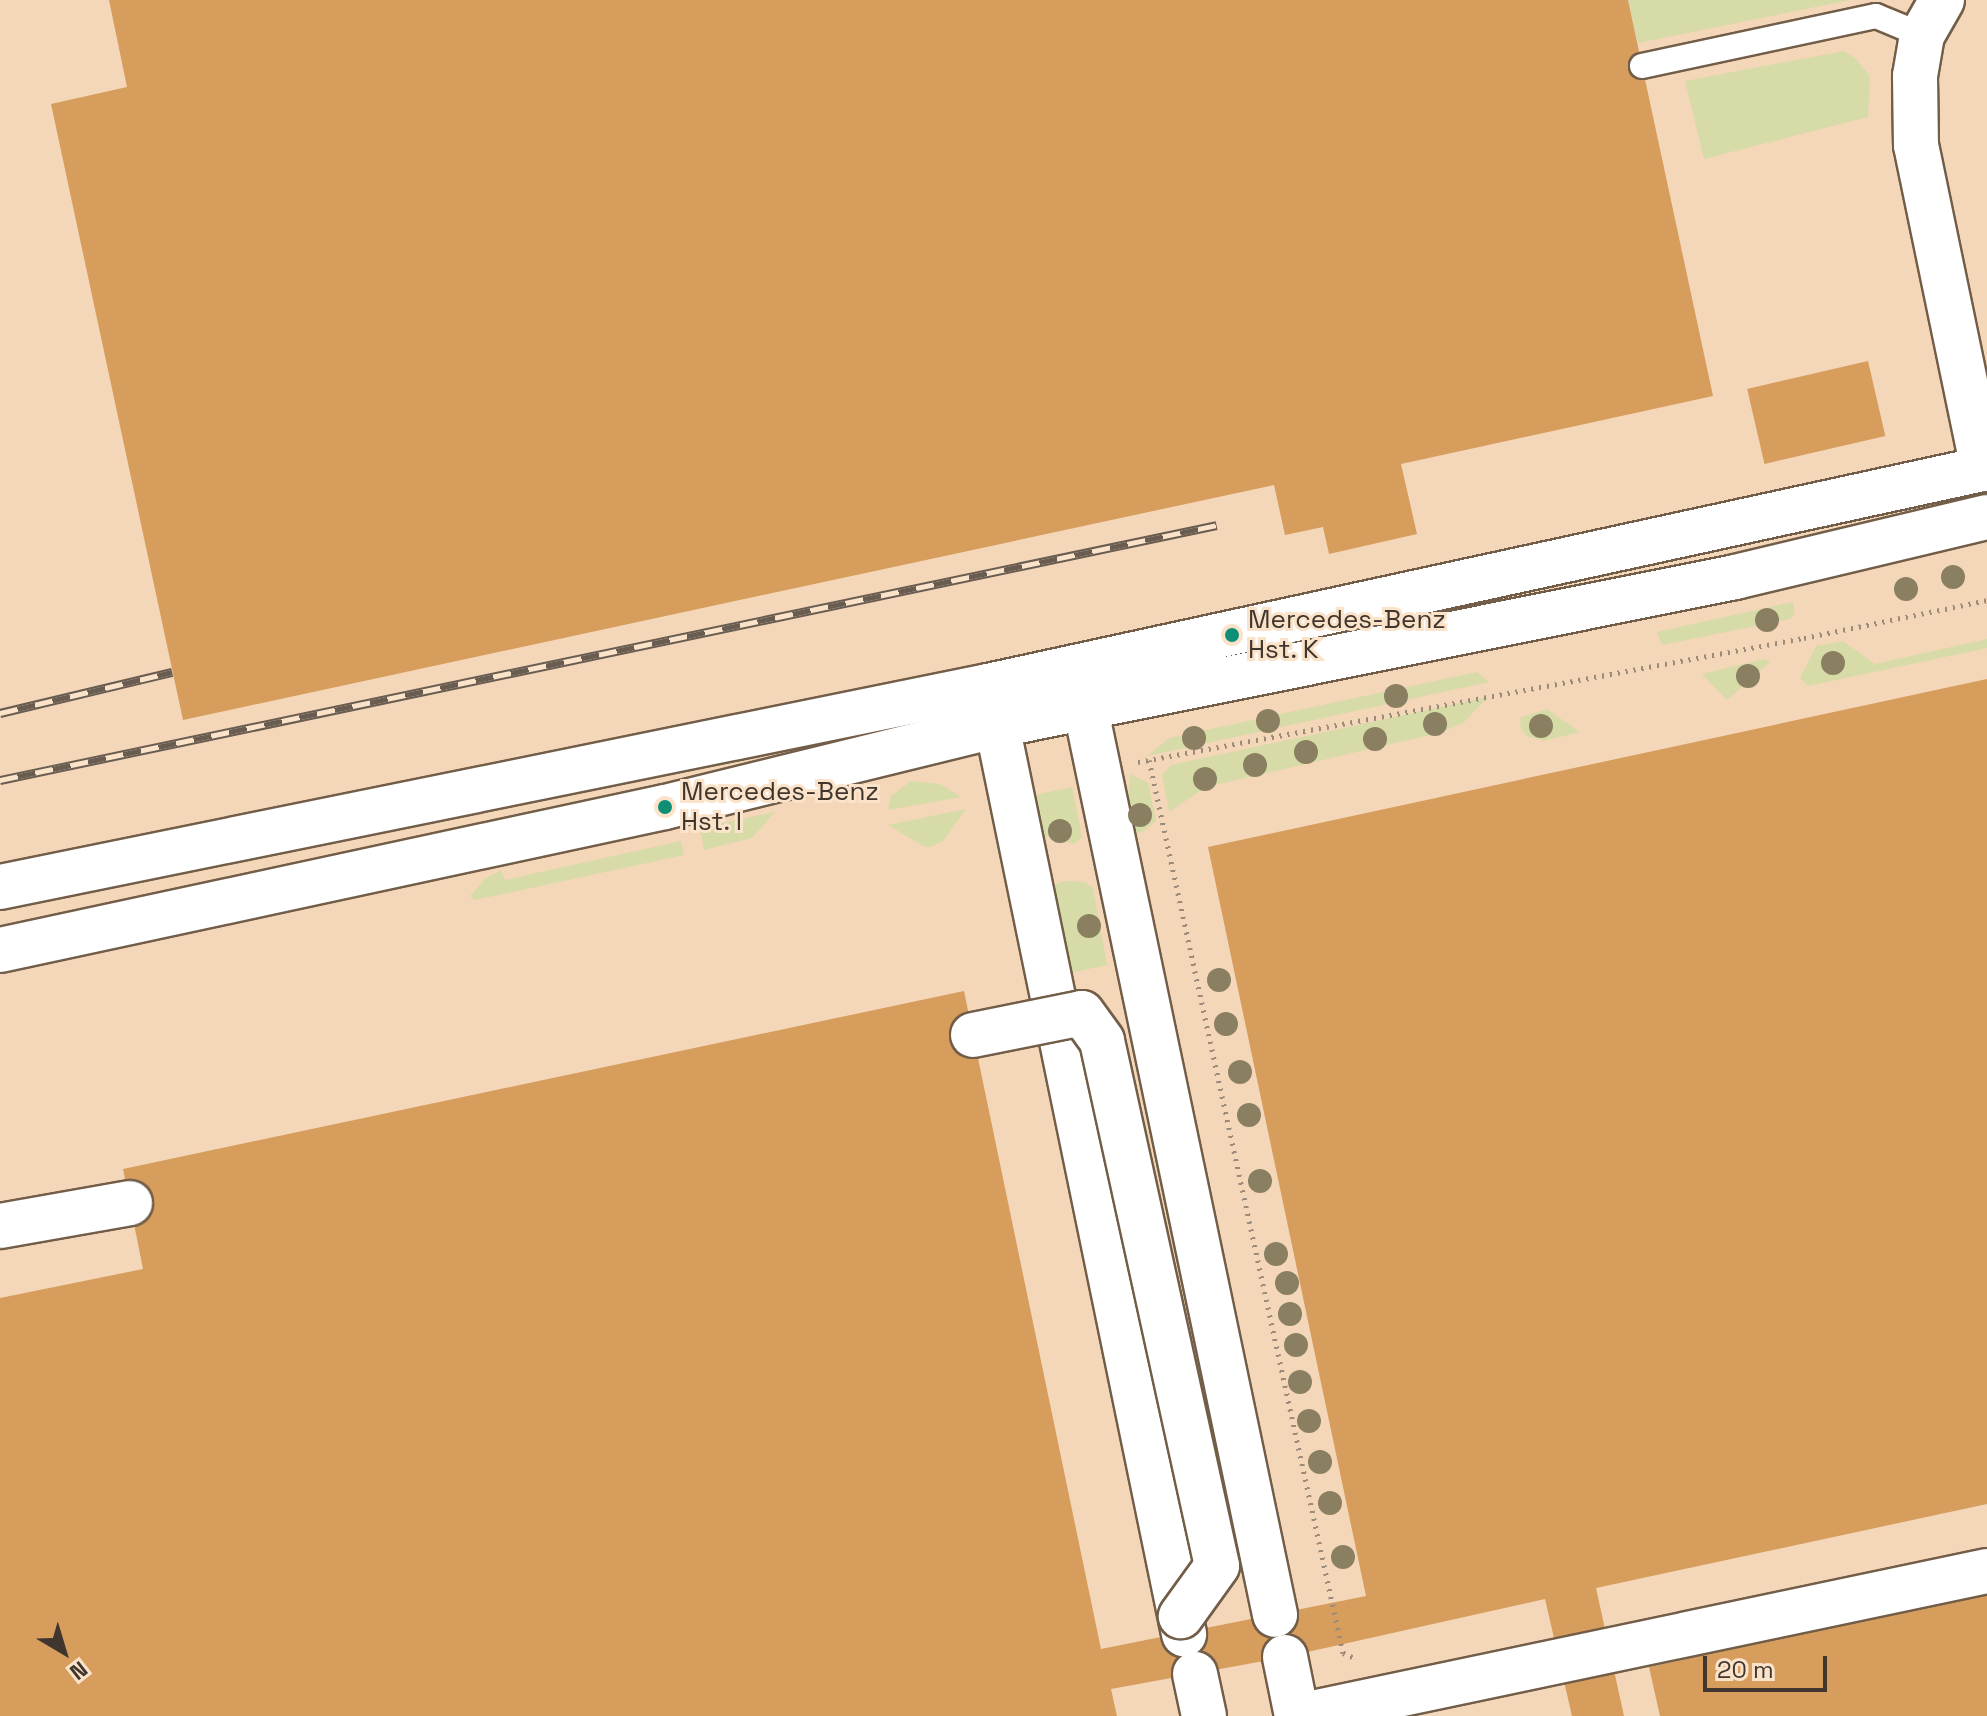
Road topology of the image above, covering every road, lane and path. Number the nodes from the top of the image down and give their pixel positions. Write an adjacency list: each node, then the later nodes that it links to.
1 (1932, 17): 2 (lane); 3 (street)
2 (1642, 66)
3 (1985, 469): 6 (street)
4 (1987, 517): 6 (street)
5 (1987, 600): 8 (path)
6 (1081, 688): 7 (street); 9 (street)
7 (993, 706): 10 (street); 11 (street); 17 (street)
8 (1149, 760): 9 (path); 19 (path)
9 (1097, 770): 16 (street)
10 (0, 887)
11 (0, 950)
12 (973, 1035): 17 (street, bridge)
13 (130, 1203): 14 (street)
14 (0, 1226)
15 (1987, 1571): 19 (street)
16 (1275, 1615)
17 (1187, 1641): 20 (street)
18 (1285, 1657): 21 (street)
19 (1406, 1693): 21 (street)
20 (1204, 1716)
21 (1298, 1716)

